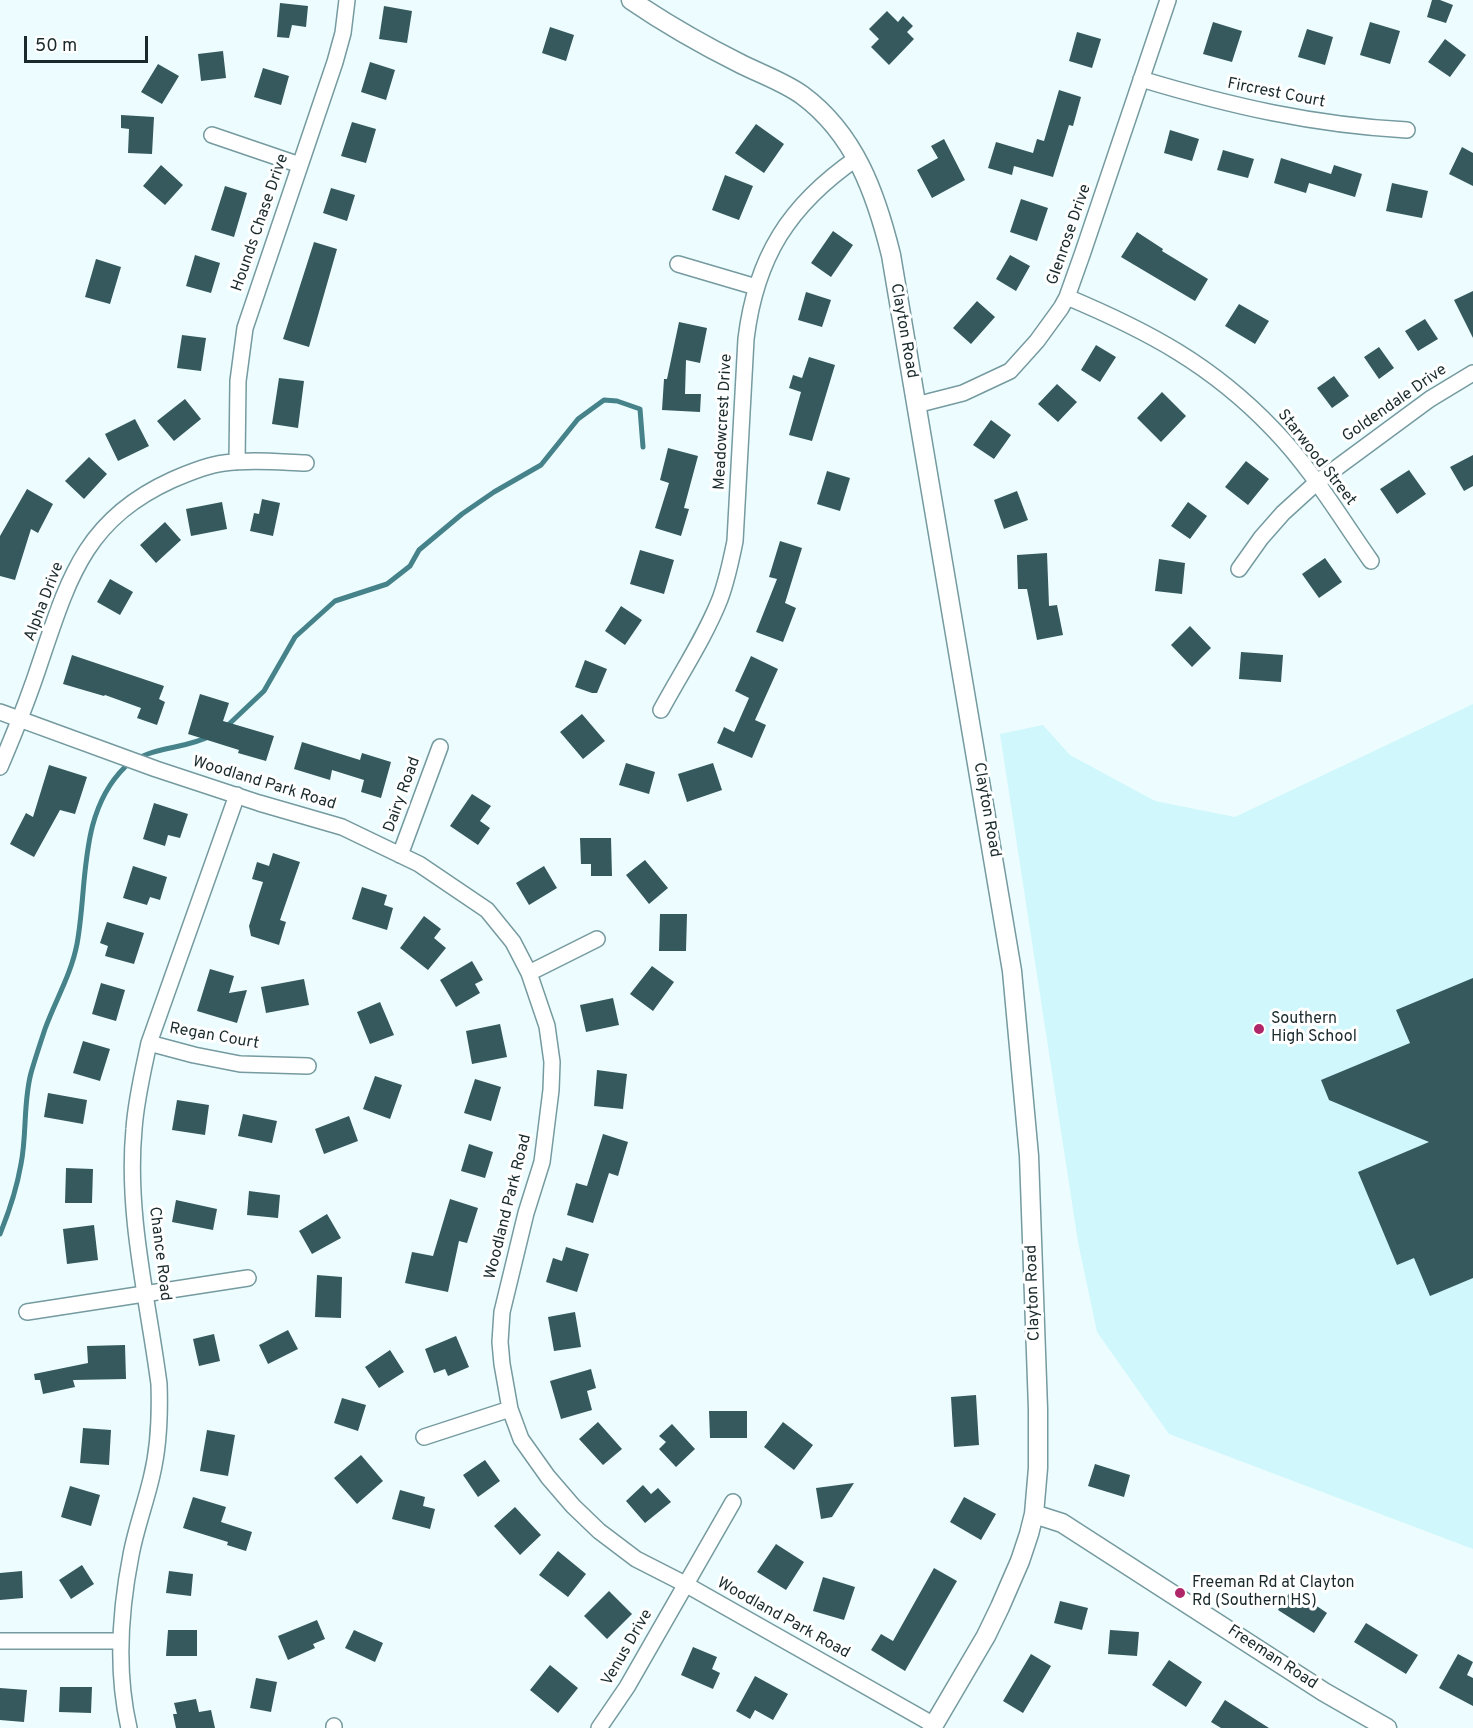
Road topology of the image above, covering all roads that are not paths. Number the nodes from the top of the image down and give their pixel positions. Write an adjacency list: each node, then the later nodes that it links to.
1 (347, 0): 8 (street, Hounds Chase Drive)
2 (631, 0): 7 (street, Clayton Road)
3 (1168, 0): 4 (street, Glenrose Drive)
4 (1141, 79): 5 (street, Fircrest Court); 11 (street, Glenrose Drive)
5 (1407, 130)
6 (212, 135): 8 (street)
7 (856, 158): 10 (street, Meadowcrest Drive); 13 (street, Clayton Road)
8 (300, 165): 14 (street, Hounds Chase Drive)
9 (678, 264): 10 (street)
10 (756, 287): 19 (street, Meadowcrest Drive)
11 (1067, 297): 13 (street, Glenrose Drive); 16 (street, Starwood Street)
12 (1473, 373): 16 (street, Goldendale Drive)
13 (916, 405): 36 (street, Clayton Road)
14 (237, 462): 15 (street, Alpha Drive); 21 (street, Alpha Drive)
15 (306, 463)
16 (1316, 483): 17 (street, Starwood Street); 18 (street, Goldendale Drive)
17 (1371, 561)
18 (1239, 569)
19 (661, 710)
20 (0, 712): 21 (street, Woodland Park Road)
21 (20, 718): 23 (street, Alpha Drive); 24 (street, Woodland Park Road)
22 (440, 747): 25 (street, Dairy Road)
23 (0, 766)
24 (237, 795): 25 (street, Woodland Park Road); 28 (street, Chance Road)
25 (400, 855): 27 (street, Woodland Park Road)
26 (597, 939): 27 (street)
27 (529, 973): 33 (street, Woodland Park Road)
28 (149, 1043): 29 (street, Regan Court); 31 (street, Chance Road)
29 (308, 1066)
30 (248, 1278): 31 (street)
31 (145, 1294): 32 (street); 39 (street, Chance Road)
32 (27, 1312)
33 (510, 1409): 34 (street); 37 (street, Woodland Park Road)
34 (424, 1437)
35 (733, 1502): 37 (street, Venus Drive)
36 (1034, 1514): 40 (street, Clayton Road); 43 (street, Freeman Road)
37 (685, 1584): 40 (street, Woodland Park Road); 42 (street, Venus Drive)
38 (0, 1641): 39 (street)
39 (121, 1641): 41 (street, Chance Road)
40 (933, 1726)
41 (129, 1728)
42 (599, 1728)
43 (1387, 1728)

